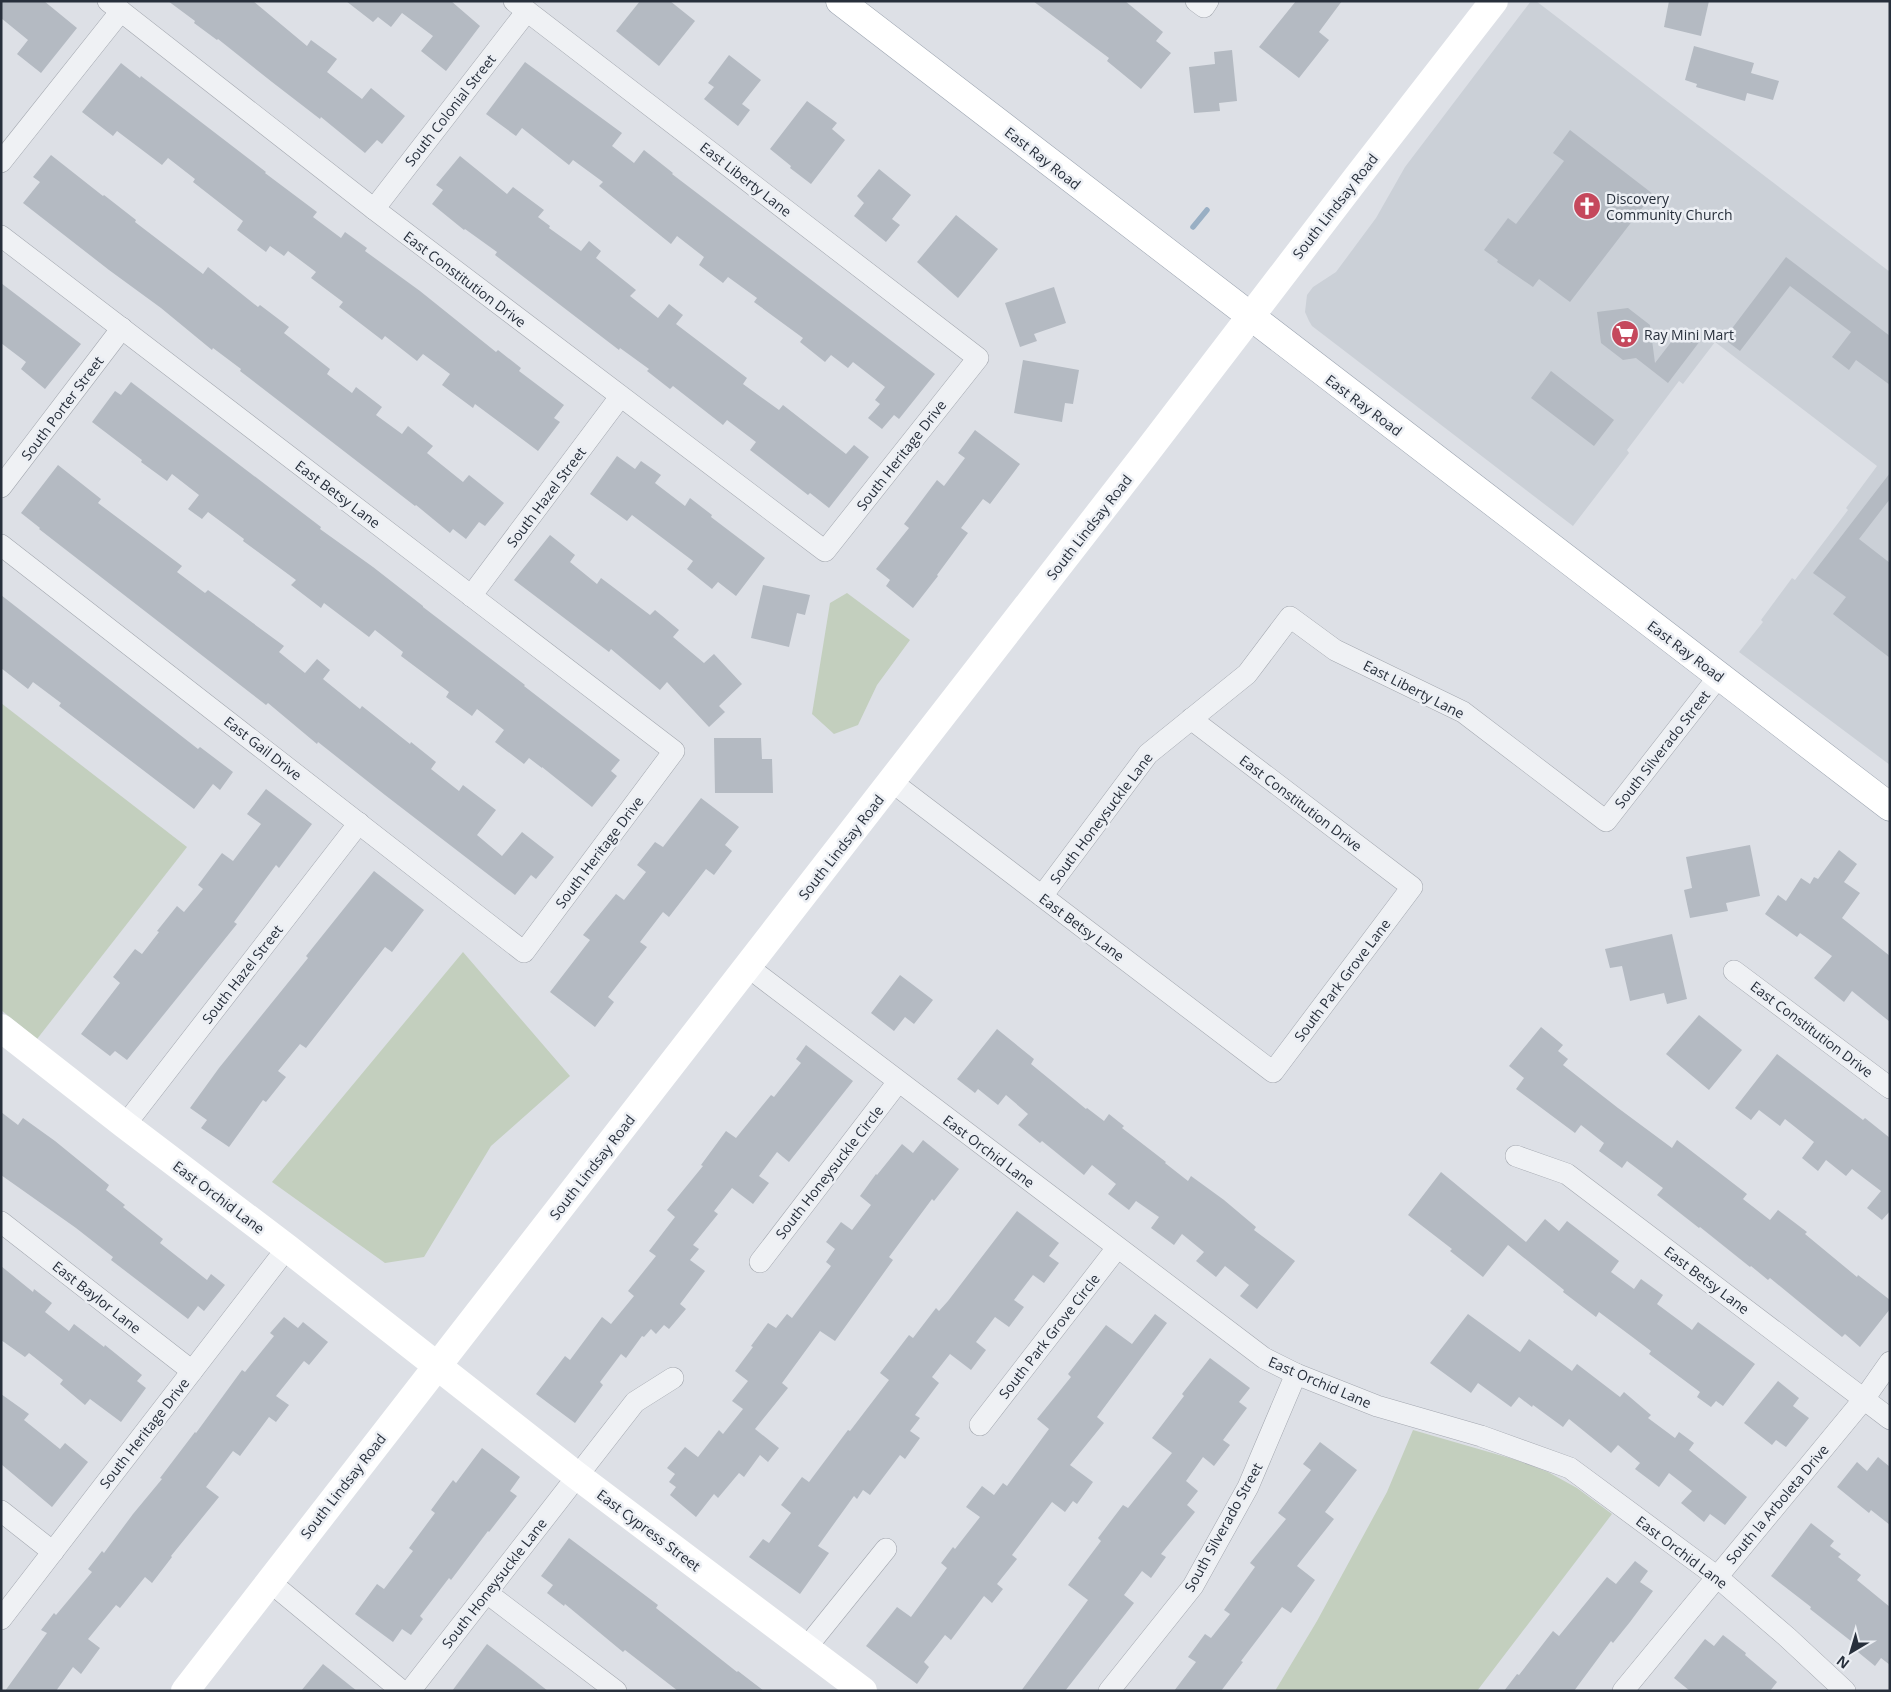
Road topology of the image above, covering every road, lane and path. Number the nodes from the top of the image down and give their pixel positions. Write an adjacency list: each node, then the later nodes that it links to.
1 (840, 1): 8 (main road, East Ray Road)
2 (1494, 1): 8 (main road, South Lindsay Road)
3 (114, 6): 5 (street); 6 (street, East Constitution Drive)
4 (521, 6): 6 (street, South Colonial Street); 10 (street, East Liberty Lane)
5 (1, 162)
6 (374, 209): 11 (street, East Constitution Drive)
7 (1, 236): 9 (street, East Betsy Lane)
8 (1250, 317): 17 (main road, East Ray Road); 20 (main road, South Lindsay Road)
9 (122, 328): 12 (street, South Porter Street); 15 (street, East Betsy Lane)
10 (978, 358): 14 (street, South Heritage Drive)
11 (620, 397): 14 (street, East Constitution Drive); 15 (street, South Hazel Street)
12 (1, 487)
13 (1, 546): 23 (street, East Gail Drive)
14 (825, 552)
15 (471, 596): 19 (street, East Betsy Lane)
16 (1290, 618): 18 (street, South Honeysuckle Lane); 22 (street, East Liberty Lane)
17 (1719, 676): 21 (main road, East Ray Road); 22 (street, South Silverado Street)
18 (1191, 719): 24 (street, East Constitution Drive); 25 (street, South Honeysuckle Lane)
19 (674, 751): 26 (street, South Heritage Drive)
20 (892, 782): 25 (street, East Betsy Lane); 27 (main road, South Lindsay Road)
21 (1890, 807)
22 (1606, 821)
23 (359, 823): 26 (street, East Gail Drive); 33 (street, South Hazel Street)
24 (1412, 887): 30 (street, South Park Grove Lane)
25 (1042, 896): 30 (street, East Betsy Lane)
26 (524, 952)
27 (748, 967): 31 (street, East Orchid Lane); 40 (main road, South Lindsay Road)
28 (1734, 970): 32 (street, East Constitution Drive)
29 (1, 1028): 33 (main road, East Orchid Lane)
30 (1273, 1072)
31 (898, 1082): 37 (street, East Orchid Lane); 38 (street, South Honeysuckle Circle)
32 (1890, 1088)
33 (125, 1125): 36 (main road, East Orchid Lane)
34 (1516, 1156): 44 (street, East Betsy Lane)
35 (1, 1222): 41 (street, East Baylor Lane)
36 (286, 1248): 40 (main road, East Orchid Lane); 41 (street, South Heritage Drive)
37 (1117, 1248): 42 (street, East Orchid Lane); 46 (street, South Park Grove Circle)
38 (760, 1262)
39 (1890, 1362): 44 (street, South la Arboleta Drive)
40 (437, 1366): 47 (main road, East Cypress Street); 52 (main road, South Lindsay Road)
41 (192, 1371): 50 (street, South Heritage Drive)
42 (1296, 1374): 51 (street, East Orchid Lane); 61 (street, South Silverado Street)
43 (673, 1378): 47 (street, South Honeysuckle Lane)
44 (1864, 1399): 45 (street, East Betsy Lane); 51 (street, South la Arboleta Drive)
45 (1890, 1419)
46 (980, 1425)
47 (576, 1475): 53 (street, South Honeysuckle Lane); 55 (main road, East Cypress Street)
48 (1, 1511): 50 (street)
49 (886, 1549): 55 (street)
50 (53, 1552): 54 (street, South Heritage Drive)
51 (1716, 1576): 62 (street, South la Arboleta Drive); 63 (street, East Orchid Lane)
52 (270, 1582): 56 (main road, South Lindsay Road); 57 (street)
53 (487, 1593): 58 (street, South Honeysuckle Lane); 59 (street)
54 (1, 1618)
55 (806, 1648): 60 (main road, East Cypress Street)
56 (185, 1691)
57 (402, 1691)
58 (410, 1691)
59 (616, 1691)
60 (863, 1691)
61 (1108, 1691)
62 (1623, 1691)
63 (1845, 1691)

